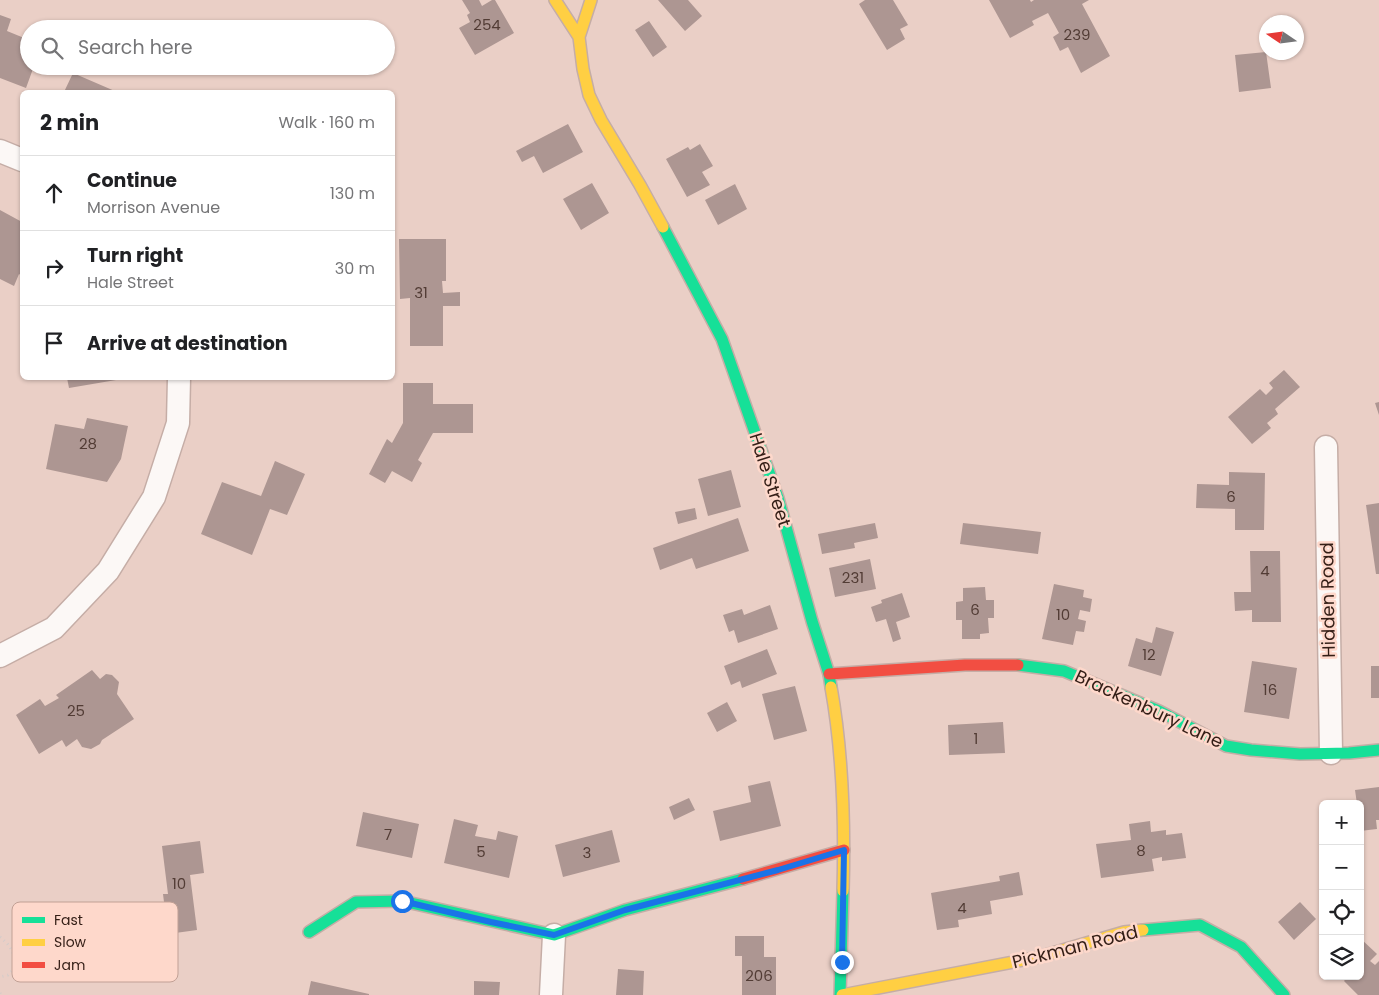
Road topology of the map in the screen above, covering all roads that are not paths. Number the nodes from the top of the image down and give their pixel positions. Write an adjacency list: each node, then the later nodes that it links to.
1 (555, 0): 3 (street)
2 (591, 0): 3 (street, Hale Street)
3 (579, 37): 9 (street, Hale Street)
4 (0, 151): 5 (street)
5 (20, 159)
6 (179, 380): 8 (street)
7 (1326, 447): 11 (street, Hidden Road)
8 (0, 656)
9 (829, 674): 11 (street, Brackenbury Lane); 12 (street, Hale Street)
10 (1379, 750): 11 (street, Brackenbury Lane)
11 (1331, 753)
12 (844, 850): 14 (street); 16 (street, Hale Street)
13 (309, 932): 14 (street)
14 (554, 935): 15 (street)
15 (551, 995)
16 (841, 995): 17 (street, Pickman Road)
17 (1284, 995)

